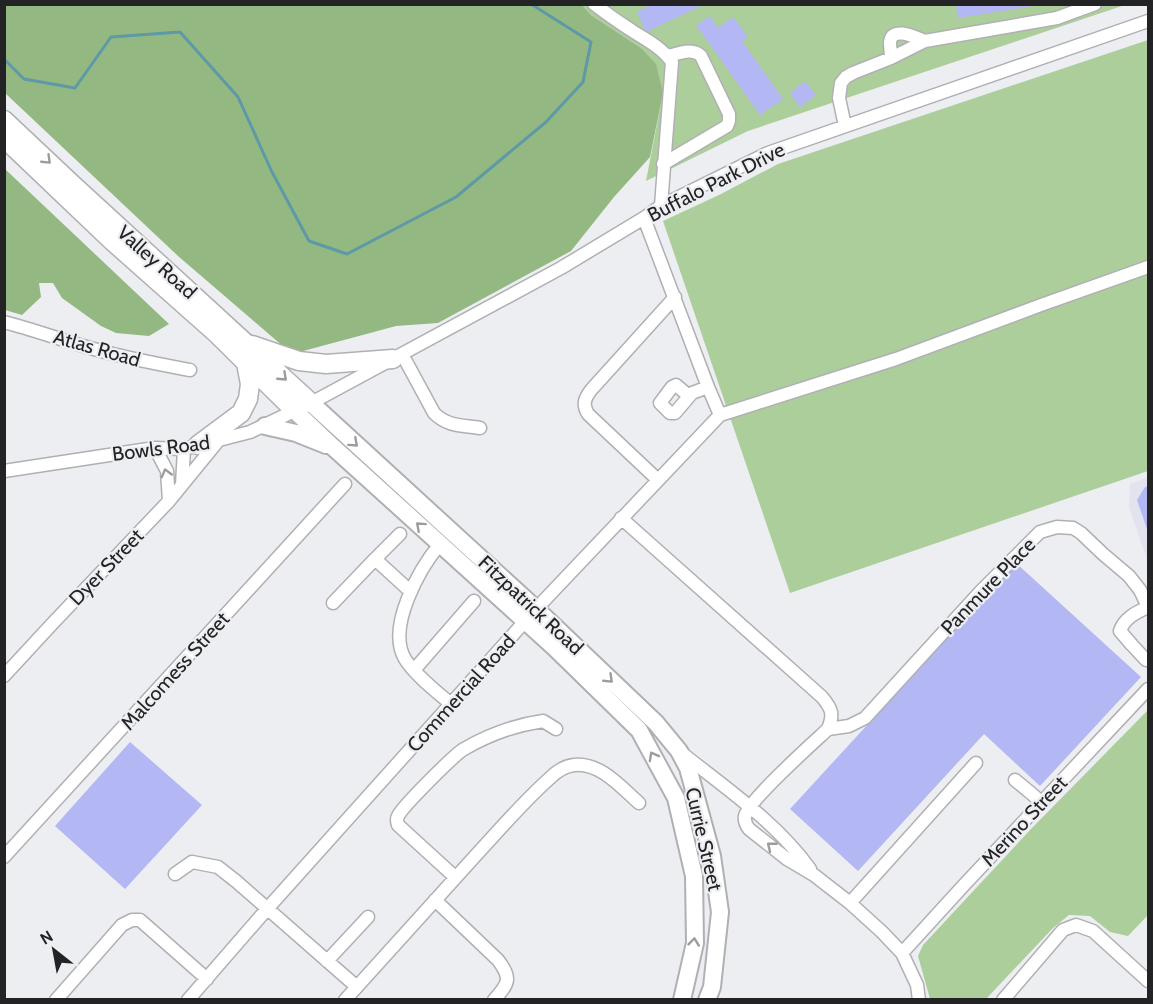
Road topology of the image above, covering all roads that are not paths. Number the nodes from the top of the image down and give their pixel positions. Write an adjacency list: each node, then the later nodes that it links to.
1 (594, 4): 5 (street)
2 (1095, 4): 4 (street)
3 (1149, 21): 8 (street, Buffalo Park Drive)
4 (925, 41): 6 (street); 6 (street)
5 (668, 56): 10 (street); 10 (street)
6 (891, 58): 8 (street)
7 (4, 120): 16 (highway, Valley Road, one-way to 16)
8 (845, 126): 11 (street, Buffalo Park Drive)
9 (4, 138): 18 (highway, Valley Road)
10 (663, 164): 11 (street)
11 (661, 206): 12 (street, Buffalo Park Drive)
12 (644, 218): 14 (street); 17 (street, Buffalo Park Drive)
13 (1149, 267): 23 (street)
14 (675, 297): 20 (street); 31 (street)
15 (4, 322): 19 (street, Atlas Road)
16 (245, 342): 17 (highway); 22 (highway, Valley Road, one-way to 22)
17 (398, 356): 22 (street, Buffalo Park Drive); 25 (street)
18 (246, 363): 22 (highway, Valley Road); 27 (highway)
19 (190, 370)
20 (708, 387): 21 (street); 23 (street)
21 (689, 396)
22 (303, 407): 24 (street, Bowls Road); 28 (main road, Fitzpatrick Road); 43 (main road, Fitzpatrick Road, one-way to 43)
23 (720, 415): 31 (street, Commercial Road)
24 (265, 426): 26 (street, Bowls Road); 28 (main road)
25 (480, 429)
26 (219, 441): 27 (street, Bowls Road); 33 (street, Dyer Street)
27 (191, 447): 29 (street, Bowls Road); 33 (street)
28 (333, 447): 37 (main road, Fitzpatrick Road, one-way to 28)
29 (155, 448): 30 (street, Bowls Road); 34 (street, one-way to 29)
30 (4, 471)
31 (658, 480): 35 (street, Commercial Road)
32 (345, 484): 58 (street, Malcomess Street)
33 (182, 485): 34 (street, Dyer Street)
34 (169, 501): 46 (street, Dyer Street)
35 (621, 518): 43 (street, Commercial Road); 50 (street)
36 (400, 534): 38 (street)
37 (440, 544): 39 (street); 43 (main road, Fitzpatrick Road)
38 (375, 560): 39 (street); 41 (street)
39 (410, 591): 45 (street)
40 (474, 601): 45 (street)
41 (333, 603)
42 (1149, 607): 44 (street); 50 (street, Panmure Place)
43 (531, 615): 48 (street, Commercial Road); 51 (main road, Fitzpatrick Road); 52 (main road, Fitzpatrick Road, one-way to 52)
44 (1146, 660)
45 (414, 670): 48 (street)
46 (4, 676)
47 (1149, 689): 56 (street, Merino Street)
48 (451, 704): 63 (street, Commercial Road)
49 (556, 729): 60 (street)
50 (828, 729): 57 (street)
51 (639, 730): 74 (main road, Currie Street, one-way to 51)
52 (679, 751): 57 (street, Fitzpatrick Road); 75 (main road, Currie Street)
53 (976, 763): 62 (street)
54 (1015, 780): 56 (street)
55 (639, 803): 60 (street)
56 (1042, 803): 65 (street, Merino Street)
57 (749, 807): 62 (street, Fitzpatrick Road)
58 (4, 857)
59 (175, 874): 63 (street)
60 (455, 877): 61 (street)
61 (435, 900): 69 (street); 73 (street)
62 (850, 903): 65 (street, Fitzpatrick Road)
63 (267, 909): 66 (street); 67 (street, Commercial Road)
64 (368, 917): 66 (street)
65 (902, 954): 76 (street, Fitzpatrick Road)
66 (327, 961): 69 (street)
67 (207, 979): 70 (street); 71 (street, Commercial Road)
68 (1149, 981): 77 (street)
69 (357, 987): 72 (street)
70 (56, 999)
71 (188, 999)
72 (345, 999)
73 (494, 999)
74 (682, 999)
75 (707, 999)
76 (919, 999)
77 (1003, 999)

